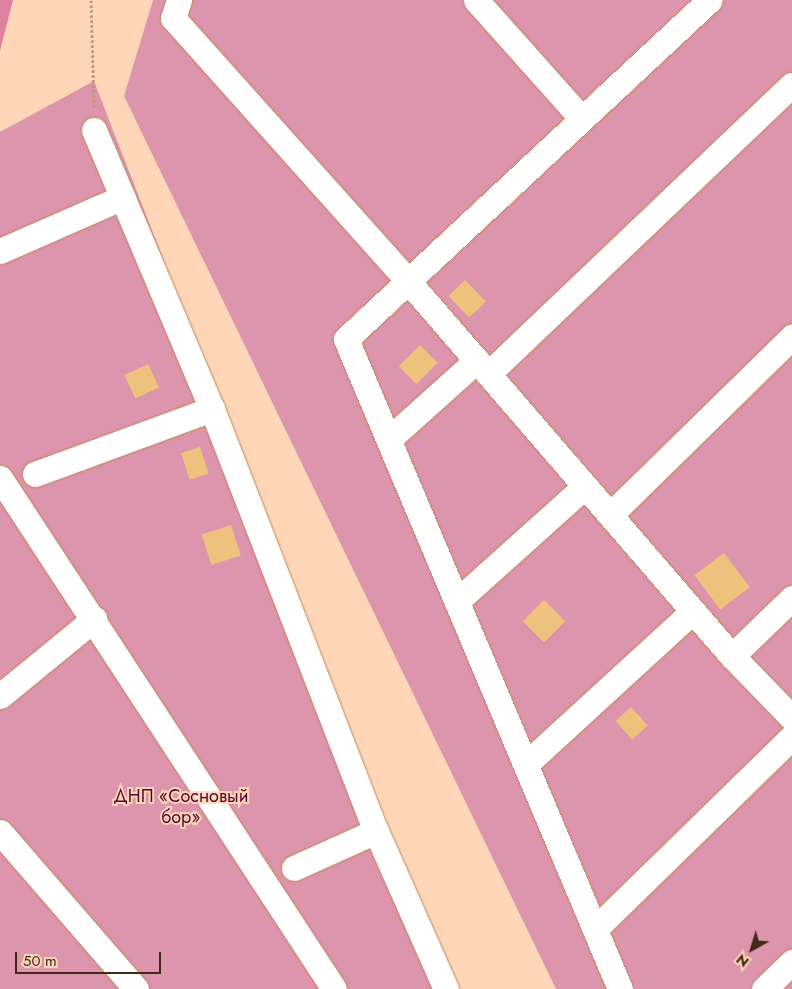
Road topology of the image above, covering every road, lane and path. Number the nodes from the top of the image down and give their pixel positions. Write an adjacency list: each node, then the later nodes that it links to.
1 (91, 0): 7 (path)
2 (179, 0): 10 (lane)
3 (476, 0): 6 (lane)
4 (709, 0): 6 (lane)
5 (792, 85): 12 (lane)
6 (582, 118): 10 (lane)
7 (94, 130): 8 (lane)
8 (122, 197): 9 (lane); 13 (lane)
9 (0, 251)
10 (408, 281): 12 (lane); 14 (lane)
11 (792, 337): 18 (lane)
12 (483, 367): 14 (lane); 17 (lane)
13 (212, 409): 15 (lane); 28 (lane)
14 (389, 439): 20 (lane)
15 (35, 474)
16 (0, 478): 22 (lane)
17 (585, 486): 18 (lane); 20 (lane)
18 (610, 515): 21 (lane)
19 (792, 598): 23 (lane)
20 (457, 601): 27 (lane)
21 (693, 611): 23 (lane); 27 (lane)
22 (94, 619): 24 (lane); 34 (lane)
23 (732, 656): 25 (lane)
24 (0, 696)
25 (792, 718)
26 (792, 736): 31 (lane)
27 (526, 764): 31 (lane)
28 (376, 831): 30 (lane); 35 (lane)
29 (0, 832): 33 (lane)
30 (294, 868)
31 (595, 929): 36 (lane)
32 (792, 962): 37 (lane)
33 (136, 989)
34 (334, 989)
35 (446, 989)
36 (620, 989)
37 (764, 989)

